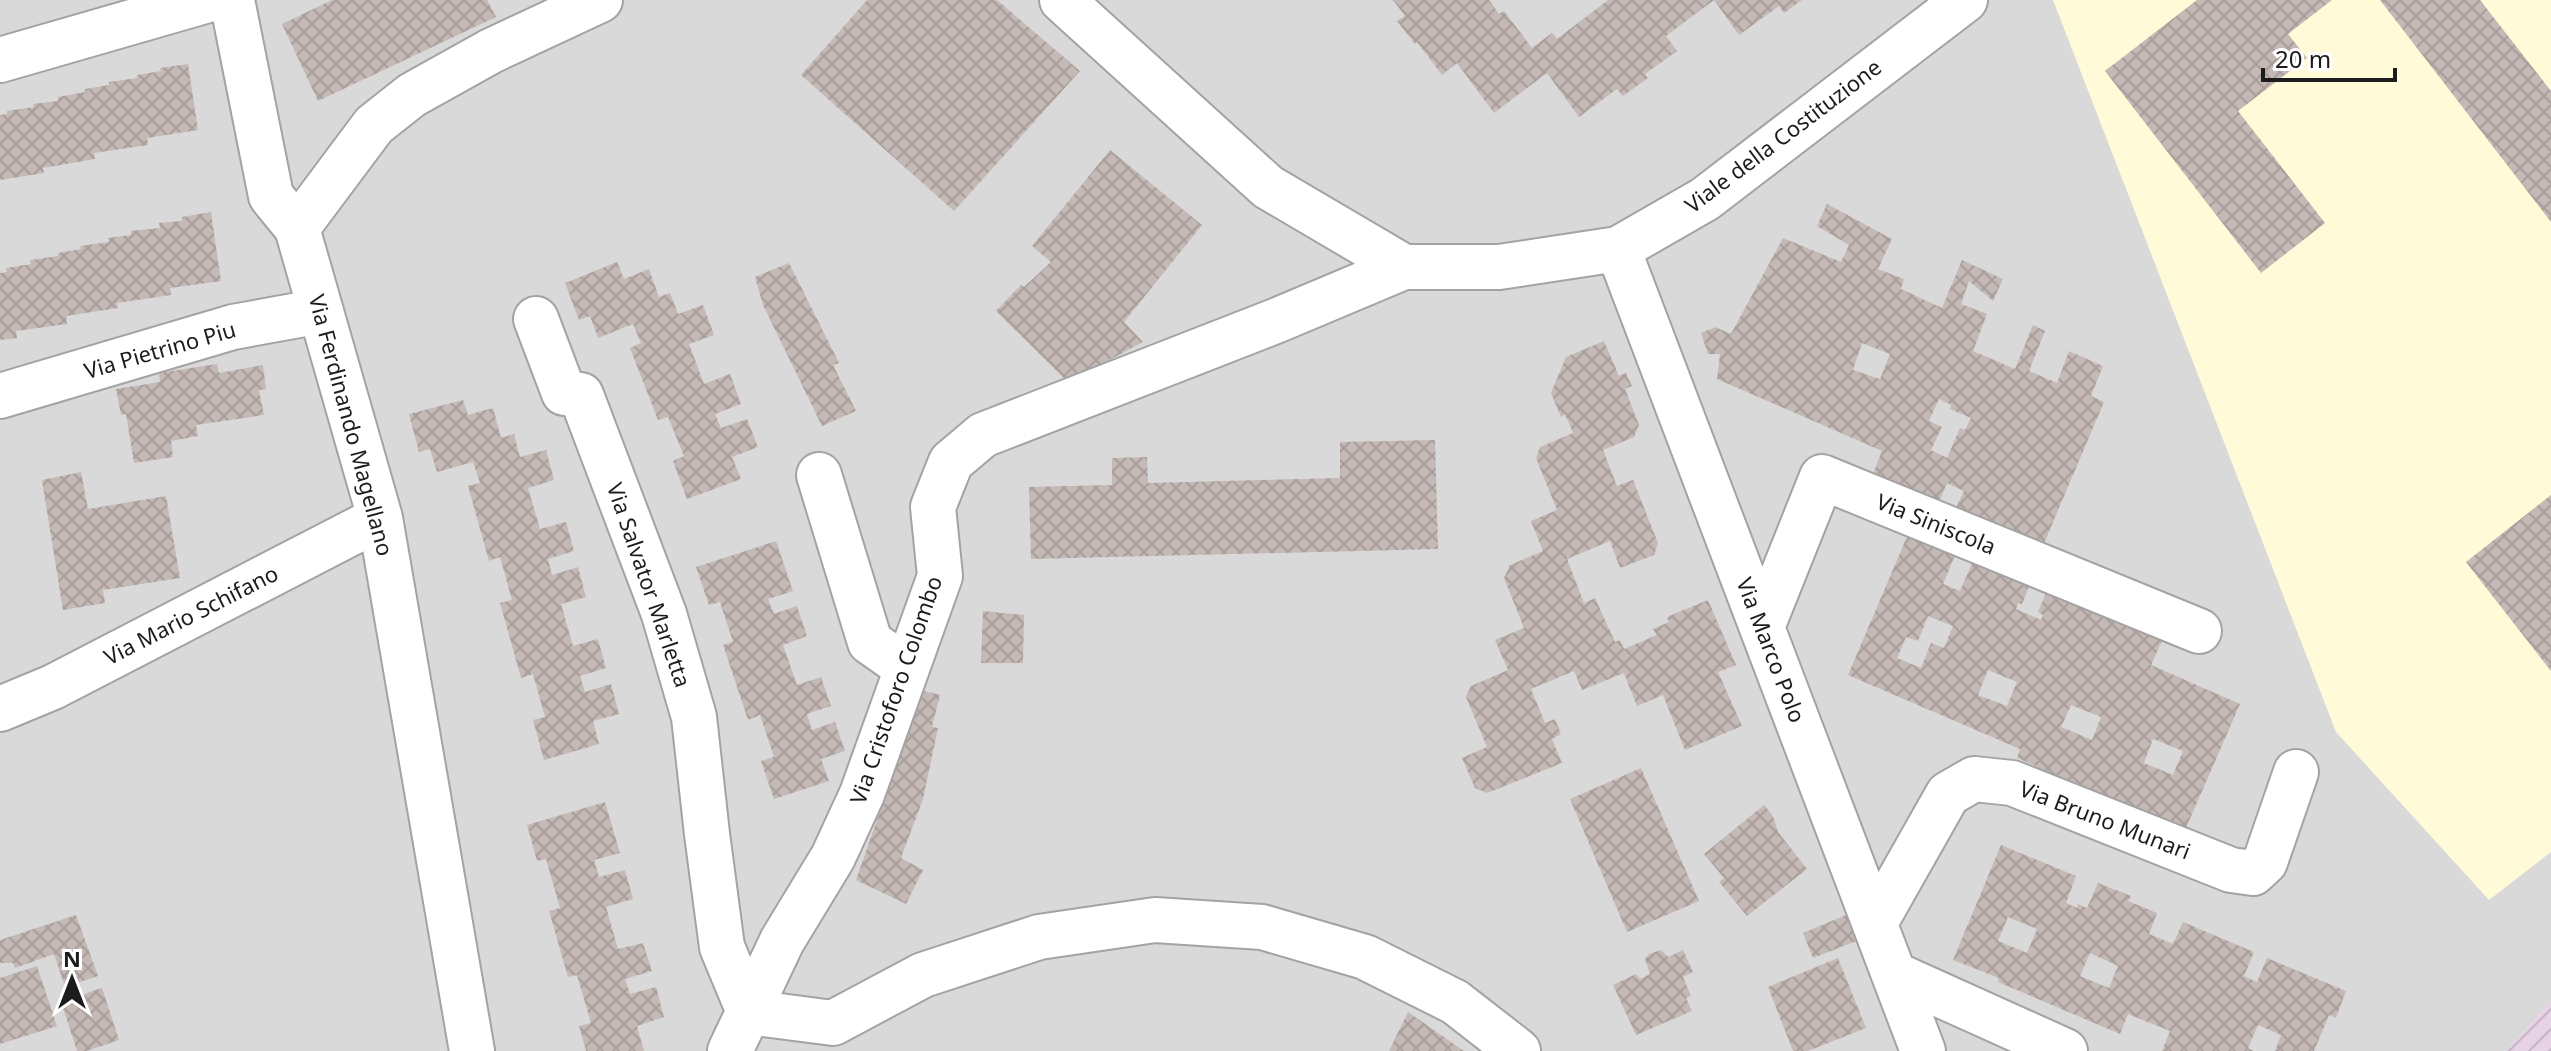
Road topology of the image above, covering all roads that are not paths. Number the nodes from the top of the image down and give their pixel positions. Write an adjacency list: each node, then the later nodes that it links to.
1 (208, 0): 7 (street)
2 (232, 0): 8 (street, Via Ferdinando Magellano)
3 (600, 0): 6 (street)
4 (1062, 0): 10 (street)
5 (1965, 0): 9 (street, Viale della Costituzione)
6 (542, 12): 8 (street)
7 (0, 60)
8 (297, 228): 11 (street, Via Ferdinando Magellano)
9 (1618, 249): 10 (street, Viale della Costituzione); 16 (street, Via Marco Polo)
10 (1404, 267): 18 (street, Via Cristoforo Colombo)
11 (321, 311): 13 (street, Via Pietrino Piu); 15 (street, Via Ferdinando Magellano)
12 (536, 319): 23 (street, Via Salvator Marletta)
13 (0, 396)
14 (819, 475): 18 (street)
15 (380, 518): 19 (street, Via Mario Schifano); 24 (street, Via Ferdinando Magellano)
16 (1762, 627): 17 (street, Via Siniscola); 21 (street, Via Marco Polo)
17 (2199, 631)
18 (907, 668): 23 (street, Via Cristoforo Colombo)
19 (0, 709)
20 (2296, 772): 21 (street, Via Bruno Munari)
21 (1875, 923): 22 (street, Via Marco Polo)
22 (1894, 974): 27 (street, Via Marco Polo); 28 (street)
23 (749, 1012): 25 (street, Via Cristoforo Colombo); 26 (street)
24 (472, 1051)
25 (730, 1051)
26 (1518, 1051)
27 (1923, 1051)
28 (2065, 1051)

